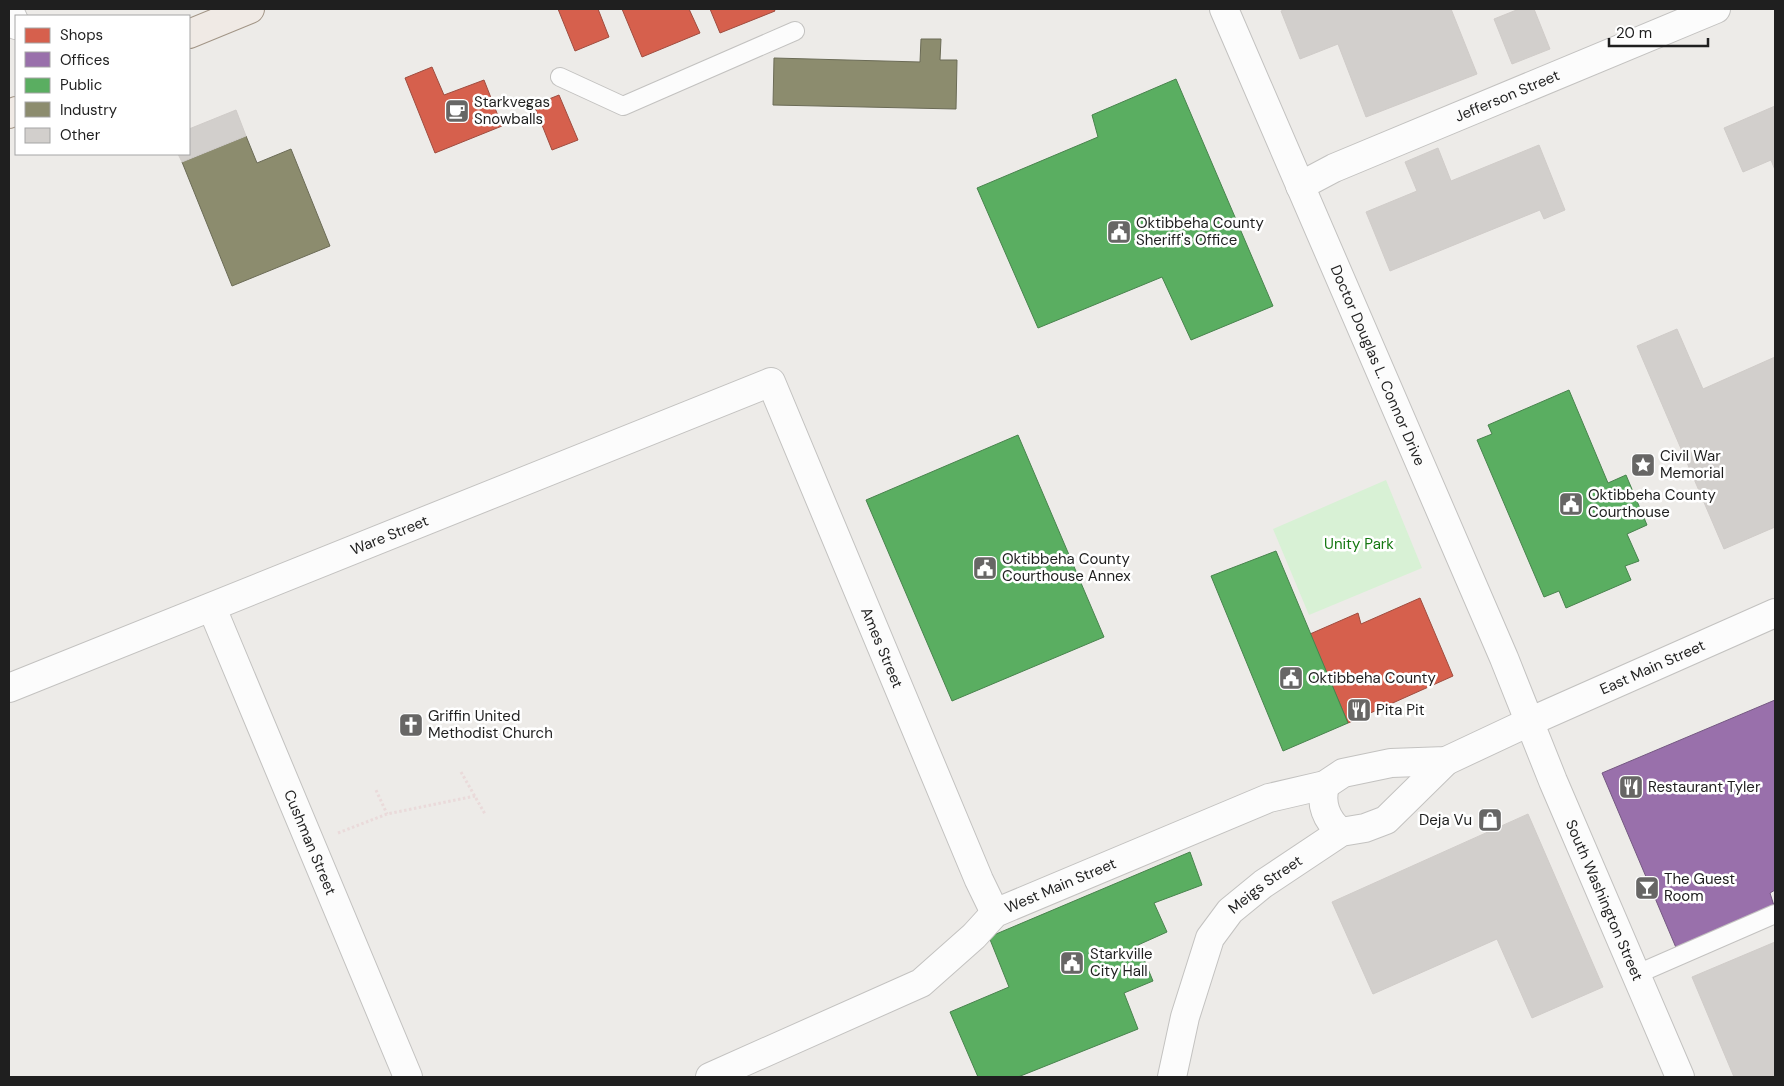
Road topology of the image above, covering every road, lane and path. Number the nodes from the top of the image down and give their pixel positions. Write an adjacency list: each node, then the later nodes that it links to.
1 (250, 9): 7 (main road)
2 (1224, 9): 9 (street, Doctor Douglas L. Connor Drive)
3 (1716, 9): 9 (street, Jefferson Street)
4 (9, 10): 5 (street)
5 (15, 23)
6 (794, 31): 8 (lane)
7 (190, 34)
8 (560, 77)
9 (1300, 186): 14 (street, Doctor Douglas L. Connor Drive)
10 (771, 382): 11 (street, Ware Street); 24 (street, Ames Street)
11 (212, 608): 13 (street, Ware Street); 23 (street, Cushman Street)
12 (1775, 613): 14 (street, East Main Street)
13 (9, 688)
14 (1529, 722): 15 (street, West Main Street); 26 (street, South Washington Street)
15 (1446, 760): 17 (street, West Main Street); 22 (street, Meigs Street)
16 (461, 772): 19 (path)
17 (1325, 785): 22 (street); 24 (street, West Main Street)
18 (376, 790): 20 (path)
19 (475, 796): 20 (path); 21 (path)
20 (387, 814): 23 (path)
21 (485, 814)
22 (1341, 832): 29 (street, Meigs Street)
23 (311, 844): 27 (street, Cushman Street)
24 (995, 913): 28 (street, West Main Street)
25 (1775, 914): 26 (lane)
26 (1635, 975): 30 (street, South Washington Street)
27 (408, 1077)
28 (710, 1077)
29 (1172, 1077)
30 (1680, 1077)

